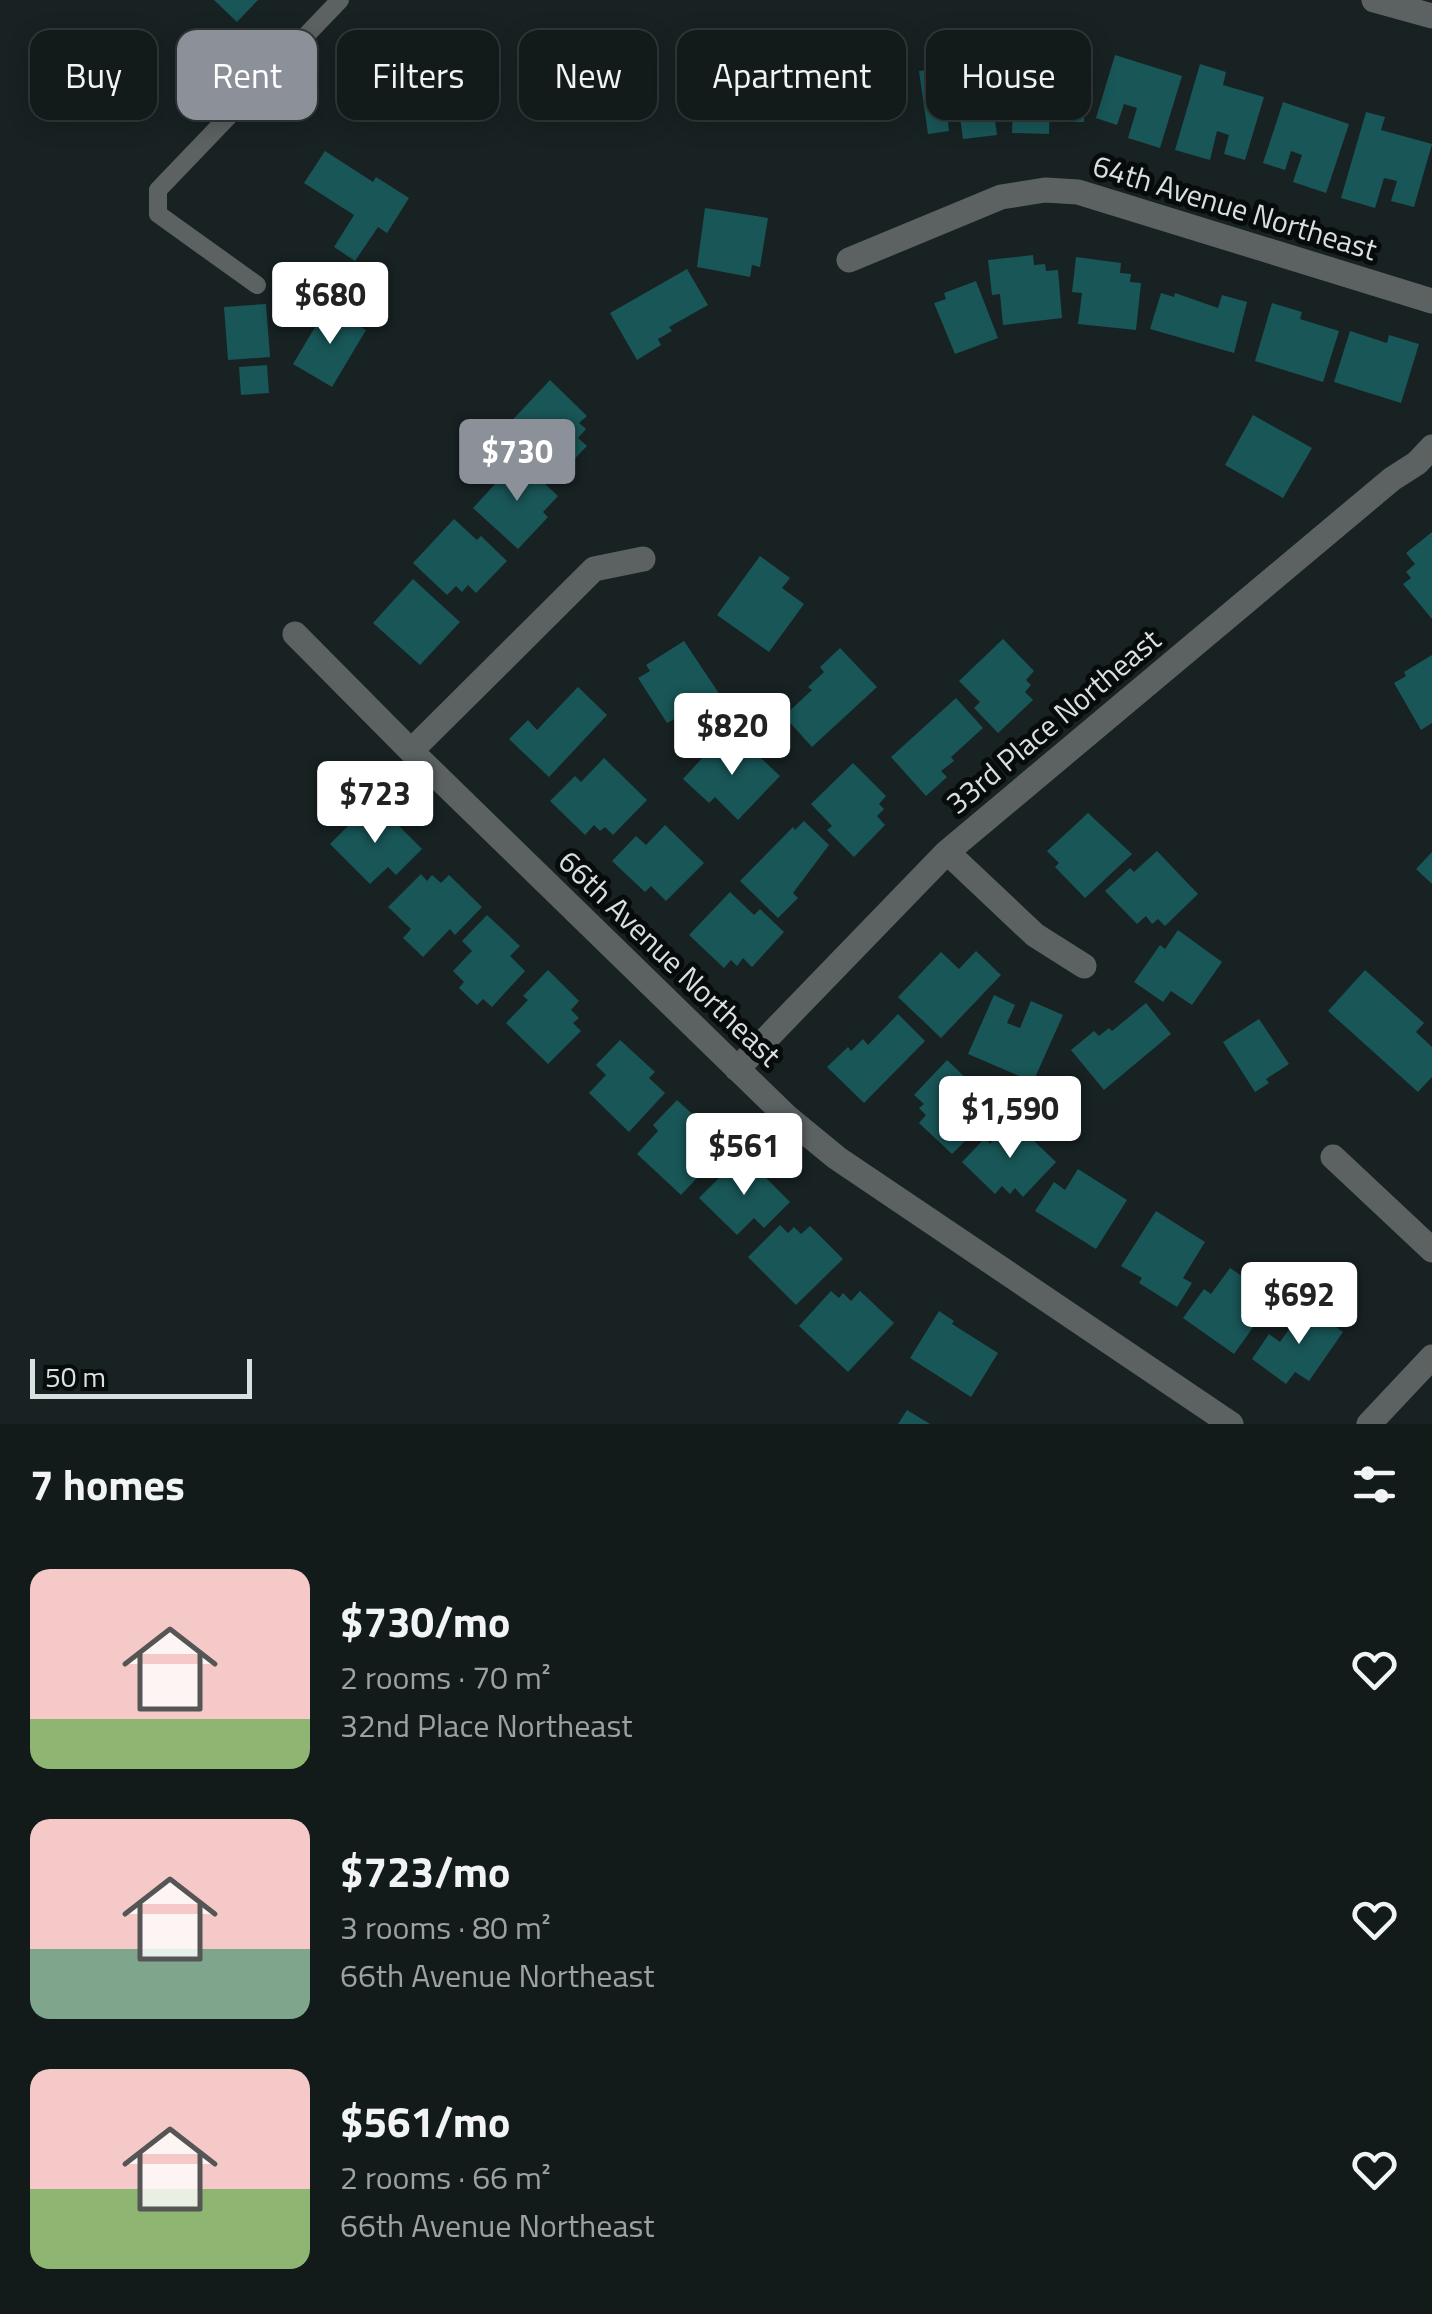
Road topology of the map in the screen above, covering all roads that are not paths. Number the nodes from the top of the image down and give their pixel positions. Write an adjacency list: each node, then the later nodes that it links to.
1 (340, 0): 5 (lane)
2 (1374, 0): 3 (street)
3 (1432, 16)
4 (849, 260): 6 (street, 64th Avenue Northeast)
5 (257, 285)
6 (1432, 301)
7 (1432, 447): 11 (street, 33rd Place Northeast)
8 (643, 559): 10 (street)
9 (296, 634): 10 (street, 66th Avenue Northeast)
10 (411, 751): 13 (street, 66th Avenue Northeast)
11 (947, 852): 12 (street); 13 (street, 33rd Place Northeast)
12 (1084, 966)
13 (737, 1069): 17 (street, 66th Avenue Northeast)
14 (1333, 1157): 15 (street)
15 (1432, 1250)
16 (1432, 1358): 18 (street)
17 (1232, 1424)
18 (1369, 1424)

